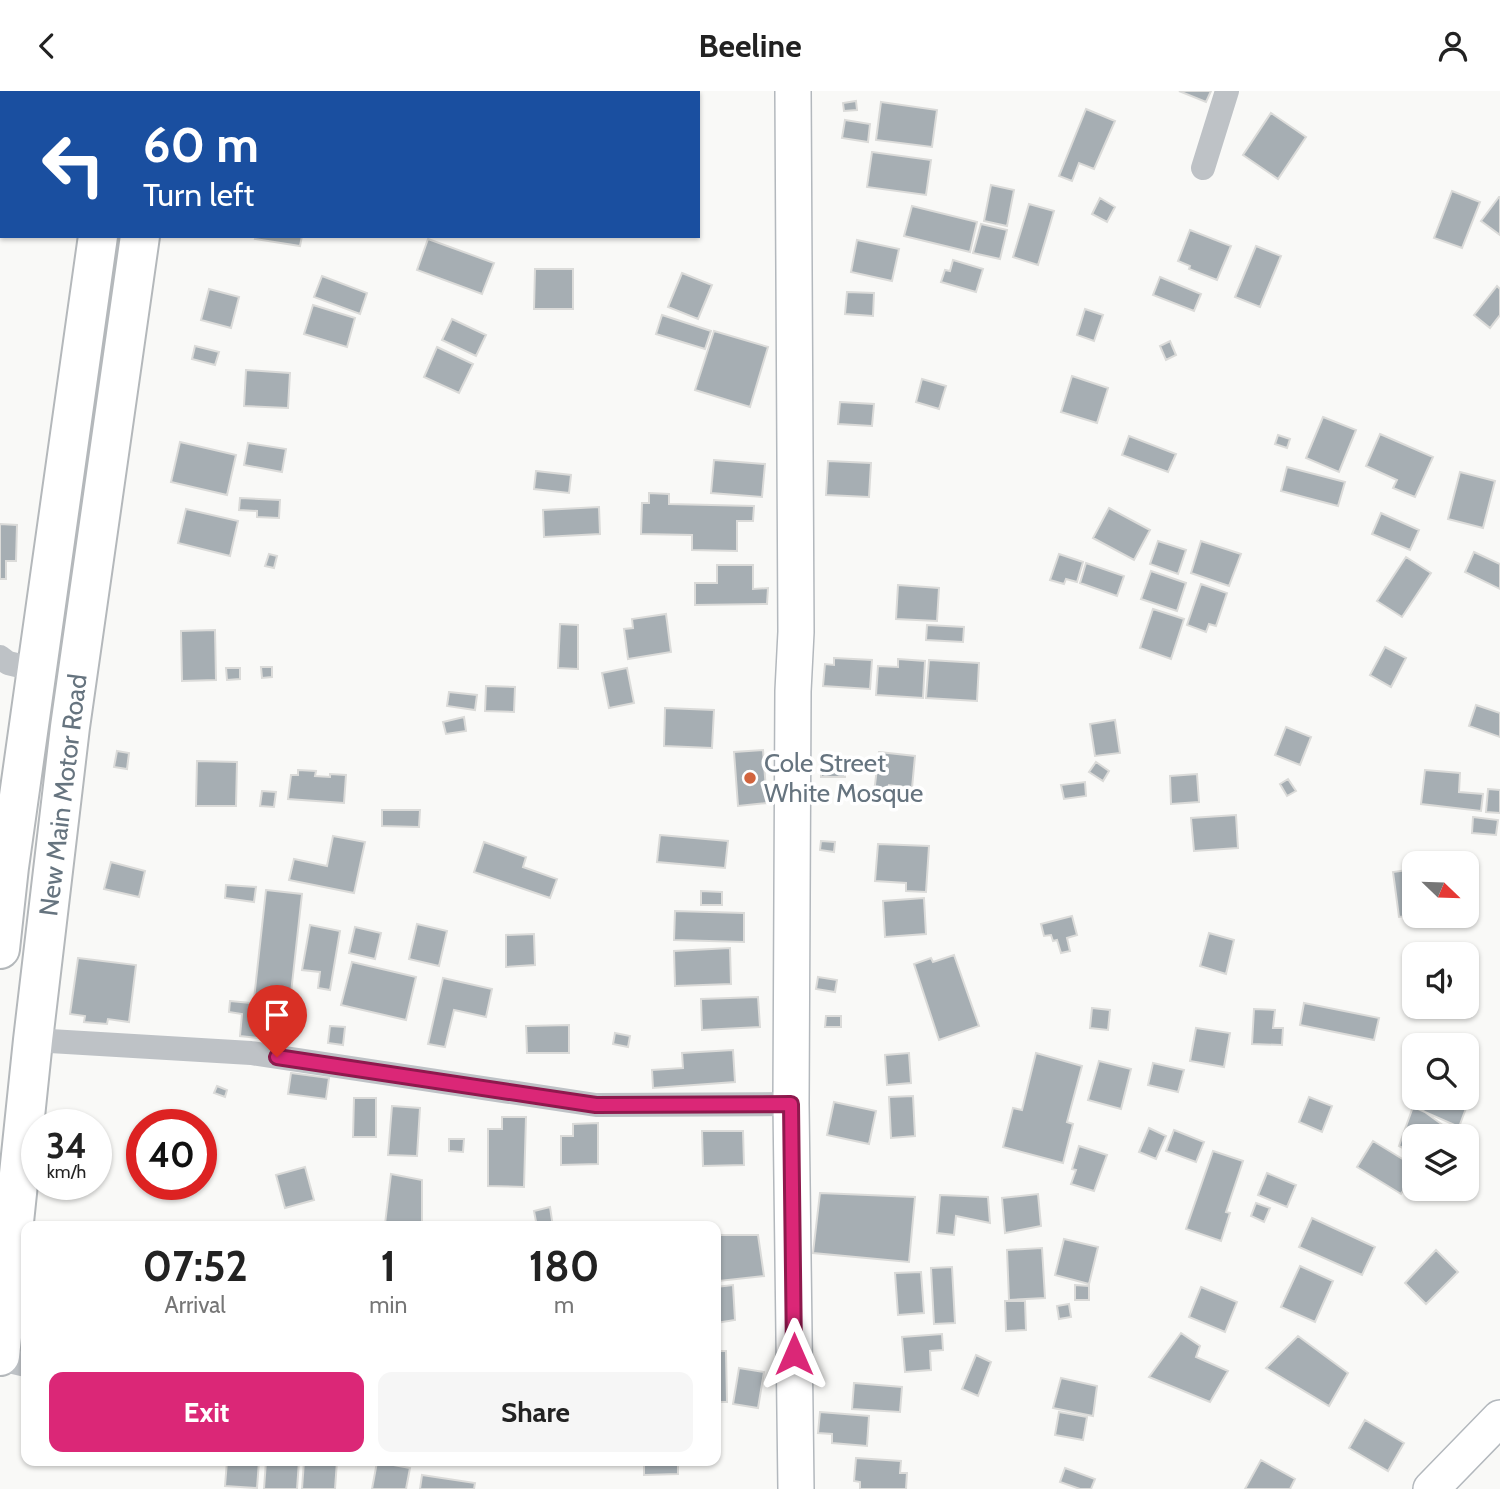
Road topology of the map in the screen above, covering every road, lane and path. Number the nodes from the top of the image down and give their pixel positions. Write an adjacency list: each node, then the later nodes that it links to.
1 (793, 91): 12 (street)
2 (1227, 91): 3 (street)
3 (1203, 168)
4 (98, 238): 7 (highway, New Main Motor Road)
5 (140, 238): 9 (highway, New Main Motor Road)
6 (0, 657): 7 (street)
7 (37, 670): 8 (highway, New Main Motor Road)
8 (9, 867): 9 (highway); 10 (highway, New Main Motor Road)
9 (52, 873): 11 (highway, New Main Motor Road)
10 (0, 950)
11 (33, 1039): 12 (street); 13 (highway, New Main Motor Road)
12 (791, 1104): 16 (street)
13 (0, 1358): 14 (street)
14 (21, 1364)
15 (1495, 1435): 17 (street)
16 (796, 1489)
17 (1431, 1489)

